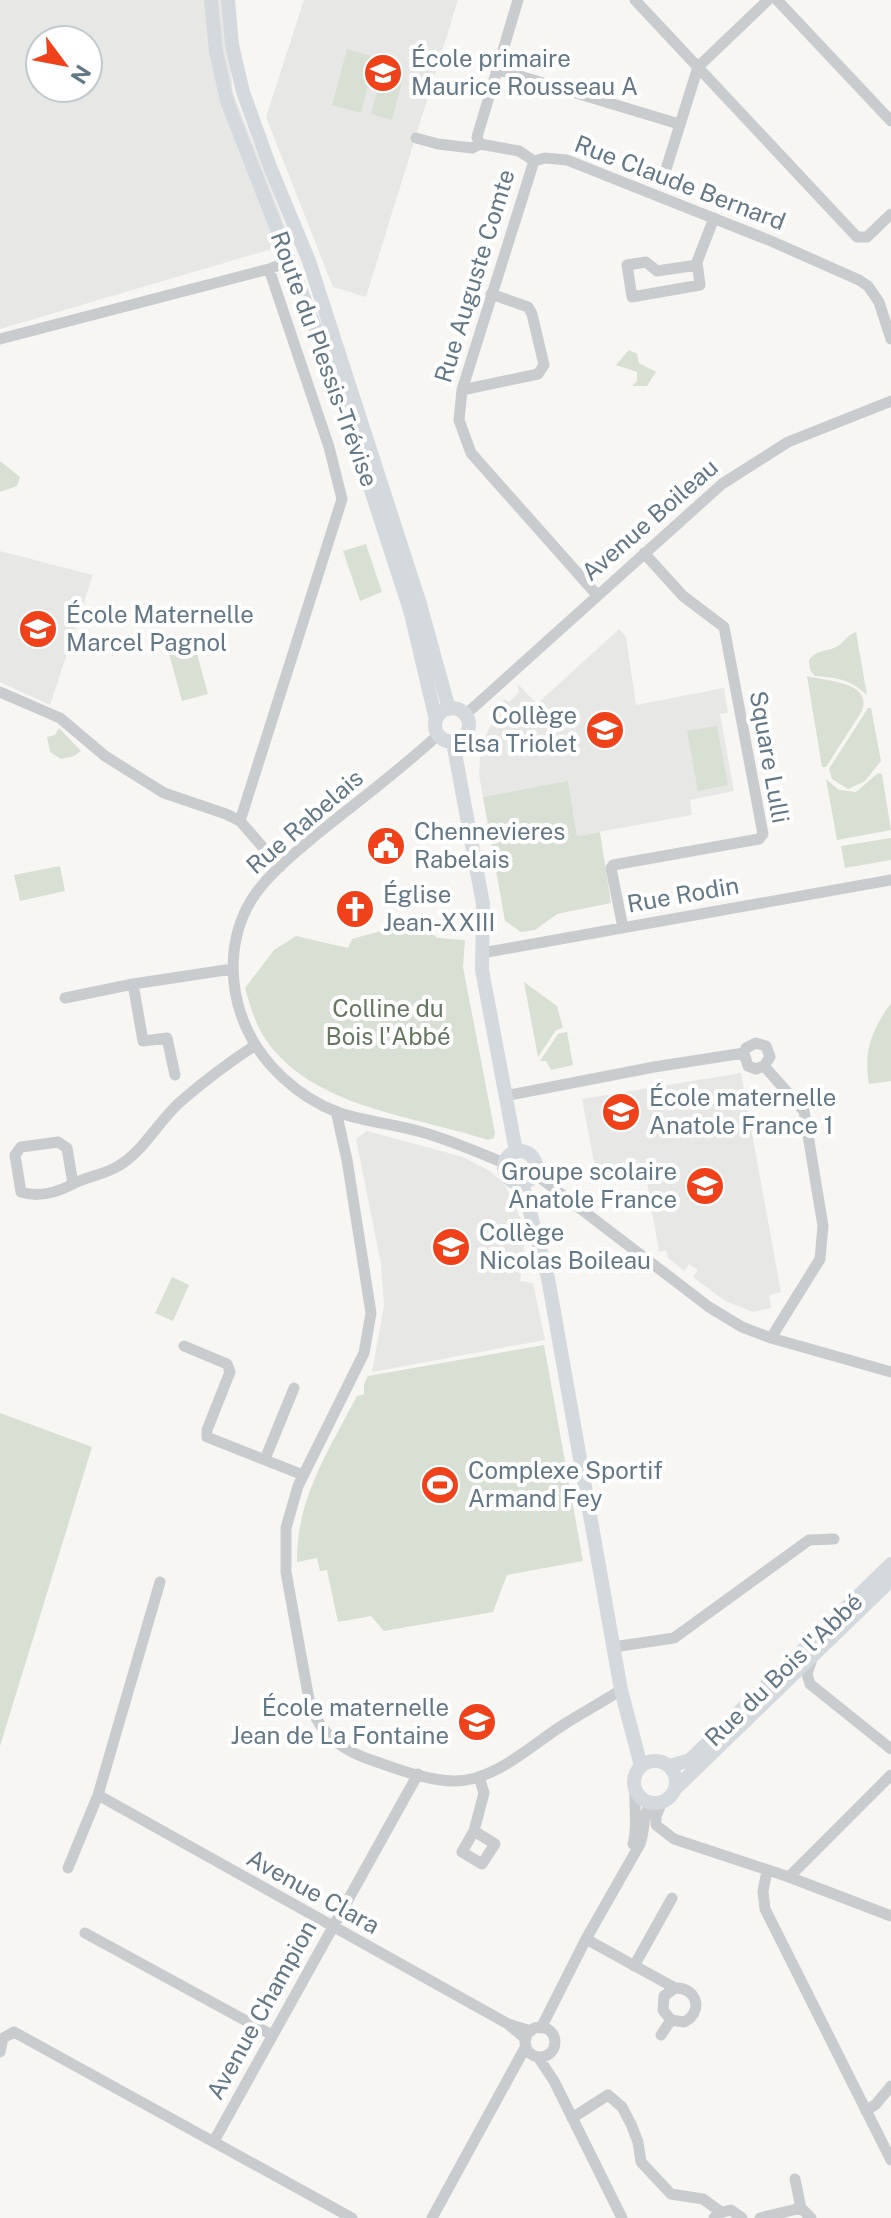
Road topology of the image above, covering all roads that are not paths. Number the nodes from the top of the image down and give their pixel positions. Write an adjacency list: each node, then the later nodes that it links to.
1 (211, 0): 18 (main road, Route du Plessis-Trévise)
2 (228, 0): 17 (main road, Route du Plessis-Trévise)
3 (518, 0): 8 (street)
4 (635, 0): 7 (street)
5 (768, 0): 7 (street)
6 (777, 0): 9 (street)
7 (698, 67): 10 (street); 15 (street)
8 (496, 69): 10 (street); 12 (street)
9 (891, 121)
10 (679, 124): 14 (street)
11 (416, 138): 12 (street, Rue Claude Bernard)
12 (480, 144): 13 (street, Rue Claude Bernard)
13 (534, 161): 16 (street, Rue Claude Bernard); 22 (street, Rue Auguste Comte)
14 (662, 182)
15 (891, 214)
16 (714, 218): 20 (street); 24 (street, Rue Claude Bernard)
17 (303, 246): 18 (street); 19 (main road, Route du Plessis-Trévise)
18 (289, 261): 19 (street); 21 (street); 32 (main road, Route du Plessis-Trévise)
19 (309, 261): 30 (main road, Route du Plessis-Trévise)
20 (697, 265): 20 (street)
21 (269, 269): 23 (street); 34 (street)
22 (491, 294): 25 (street, Rue Auguste Comte); 25 (street)
23 (0, 339)
24 (891, 339)
25 (462, 390): 28 (street, Rue Auguste Comte)
26 (891, 401): 27 (street, Avenue Boileau)
27 (644, 553): 28 (street, Avenue Boileau); 37 (street, Square Lulli)
28 (597, 595): 31 (street, Avenue Boileau)
29 (0, 692): 34 (street)
30 (449, 709): 31 (main road); 32 (main road)
31 (465, 715): 33 (main road)
32 (437, 728): 33 (main road); 35 (street, Rue Rabelais)
33 (453, 742): 38 (main road)
34 (240, 821): 35 (street)
35 (280, 867): 39 (street, Rue Rabelais)
36 (891, 880): 37 (street, Rue Rodin)
37 (623, 928): 38 (street, Rue Rodin)
38 (482, 953): 46 (main road)
39 (232, 969): 40 (street); 42 (street, Rue Rabelais)
40 (133, 984): 41 (street); 45 (street)
41 (65, 998)
42 (254, 1046): 47 (street, Rue Rabelais); 52 (street)
43 (744, 1053): 44 (street); 44 (street); 46 (street)
44 (764, 1066): 53 (street)
45 (175, 1075)
46 (505, 1096): 48 (main road)
47 (336, 1111): 49 (street, Rue Rabelais); 58 (street)
48 (516, 1151): 49 (main road); 50 (main road)
49 (504, 1163): 51 (main road)
50 (535, 1174): 51 (main road); 53 (street)
51 (522, 1183): 63 (main road)
52 (73, 1184): 52 (street)
53 (771, 1338): 55 (street)
54 (184, 1346): 57 (street)
55 (891, 1372)
56 (294, 1388): 57 (street)
57 (265, 1459): 58 (street)
58 (303, 1475): 69 (street)
59 (834, 1539): 63 (street)
60 (891, 1564): 68 (main road, Rue du Bois l'Abbé)
61 (891, 1580): 64 (main road)
62 (160, 1582): 74 (street)
63 (613, 1647): 65 (main road)
64 (812, 1659): 66 (street); 73 (main road)
65 (621, 1690): 67 (main road); 71 (street)
66 (891, 1749)
67 (641, 1766): 68 (main road); 72 (main road)
68 (670, 1766): 73 (main road)
69 (418, 1774): 71 (street); 83 (street, Avenue Champion)
70 (891, 1775): 80 (street)
71 (479, 1777): 76 (street)
72 (635, 1788): 75 (main road); 77 (street)
73 (675, 1789): 75 (main road)
74 (98, 1795): 78 (street); 83 (street, Avenue Clara)
75 (656, 1802): 77 (street); 79 (street)
76 (474, 1831)
77 (633, 1853): 85 (street)
78 (68, 1868)
79 (767, 1871): 80 (street); 98 (street)
80 (789, 1877): 82 (street)
81 (672, 1898): 86 (street)
82 (891, 1916)
83 (332, 1928): 90 (street, Avenue Champion); 93 (street, Avenue Clara)
84 (85, 1933): 90 (street)
85 (586, 1939): 86 (street); 88 (street)
86 (634, 1966): 87 (street)
87 (675, 1988): 89 (street); 89 (street)
88 (555, 1997): 91 (street); 93 (street)
89 (671, 2020): 92 (street)
90 (272, 2035): 100 (street, Avenue Champion)
91 (553, 2035): 93 (street, Avenue Clara); 95 (street)
92 (661, 2035)
93 (533, 2043): 95 (street); 96 (street); 106 (street)
94 (0, 2052): 100 (street)
95 (551, 2052): 96 (street)
96 (554, 2081): 99 (street)
97 (891, 2086): 98 (street)
98 (866, 2111): 101 (street)
99 (572, 2118): 104 (street); 107 (street)
100 (214, 2141): 105 (street)
101 (891, 2160)
102 (795, 2179): 103 (street)
103 (801, 2208): 109 (street); 110 (street)
104 (717, 2215): 108 (street)
105 (352, 2218)
106 (432, 2218)
107 (622, 2218)
108 (742, 2218)
109 (760, 2218)
110 (811, 2218)

